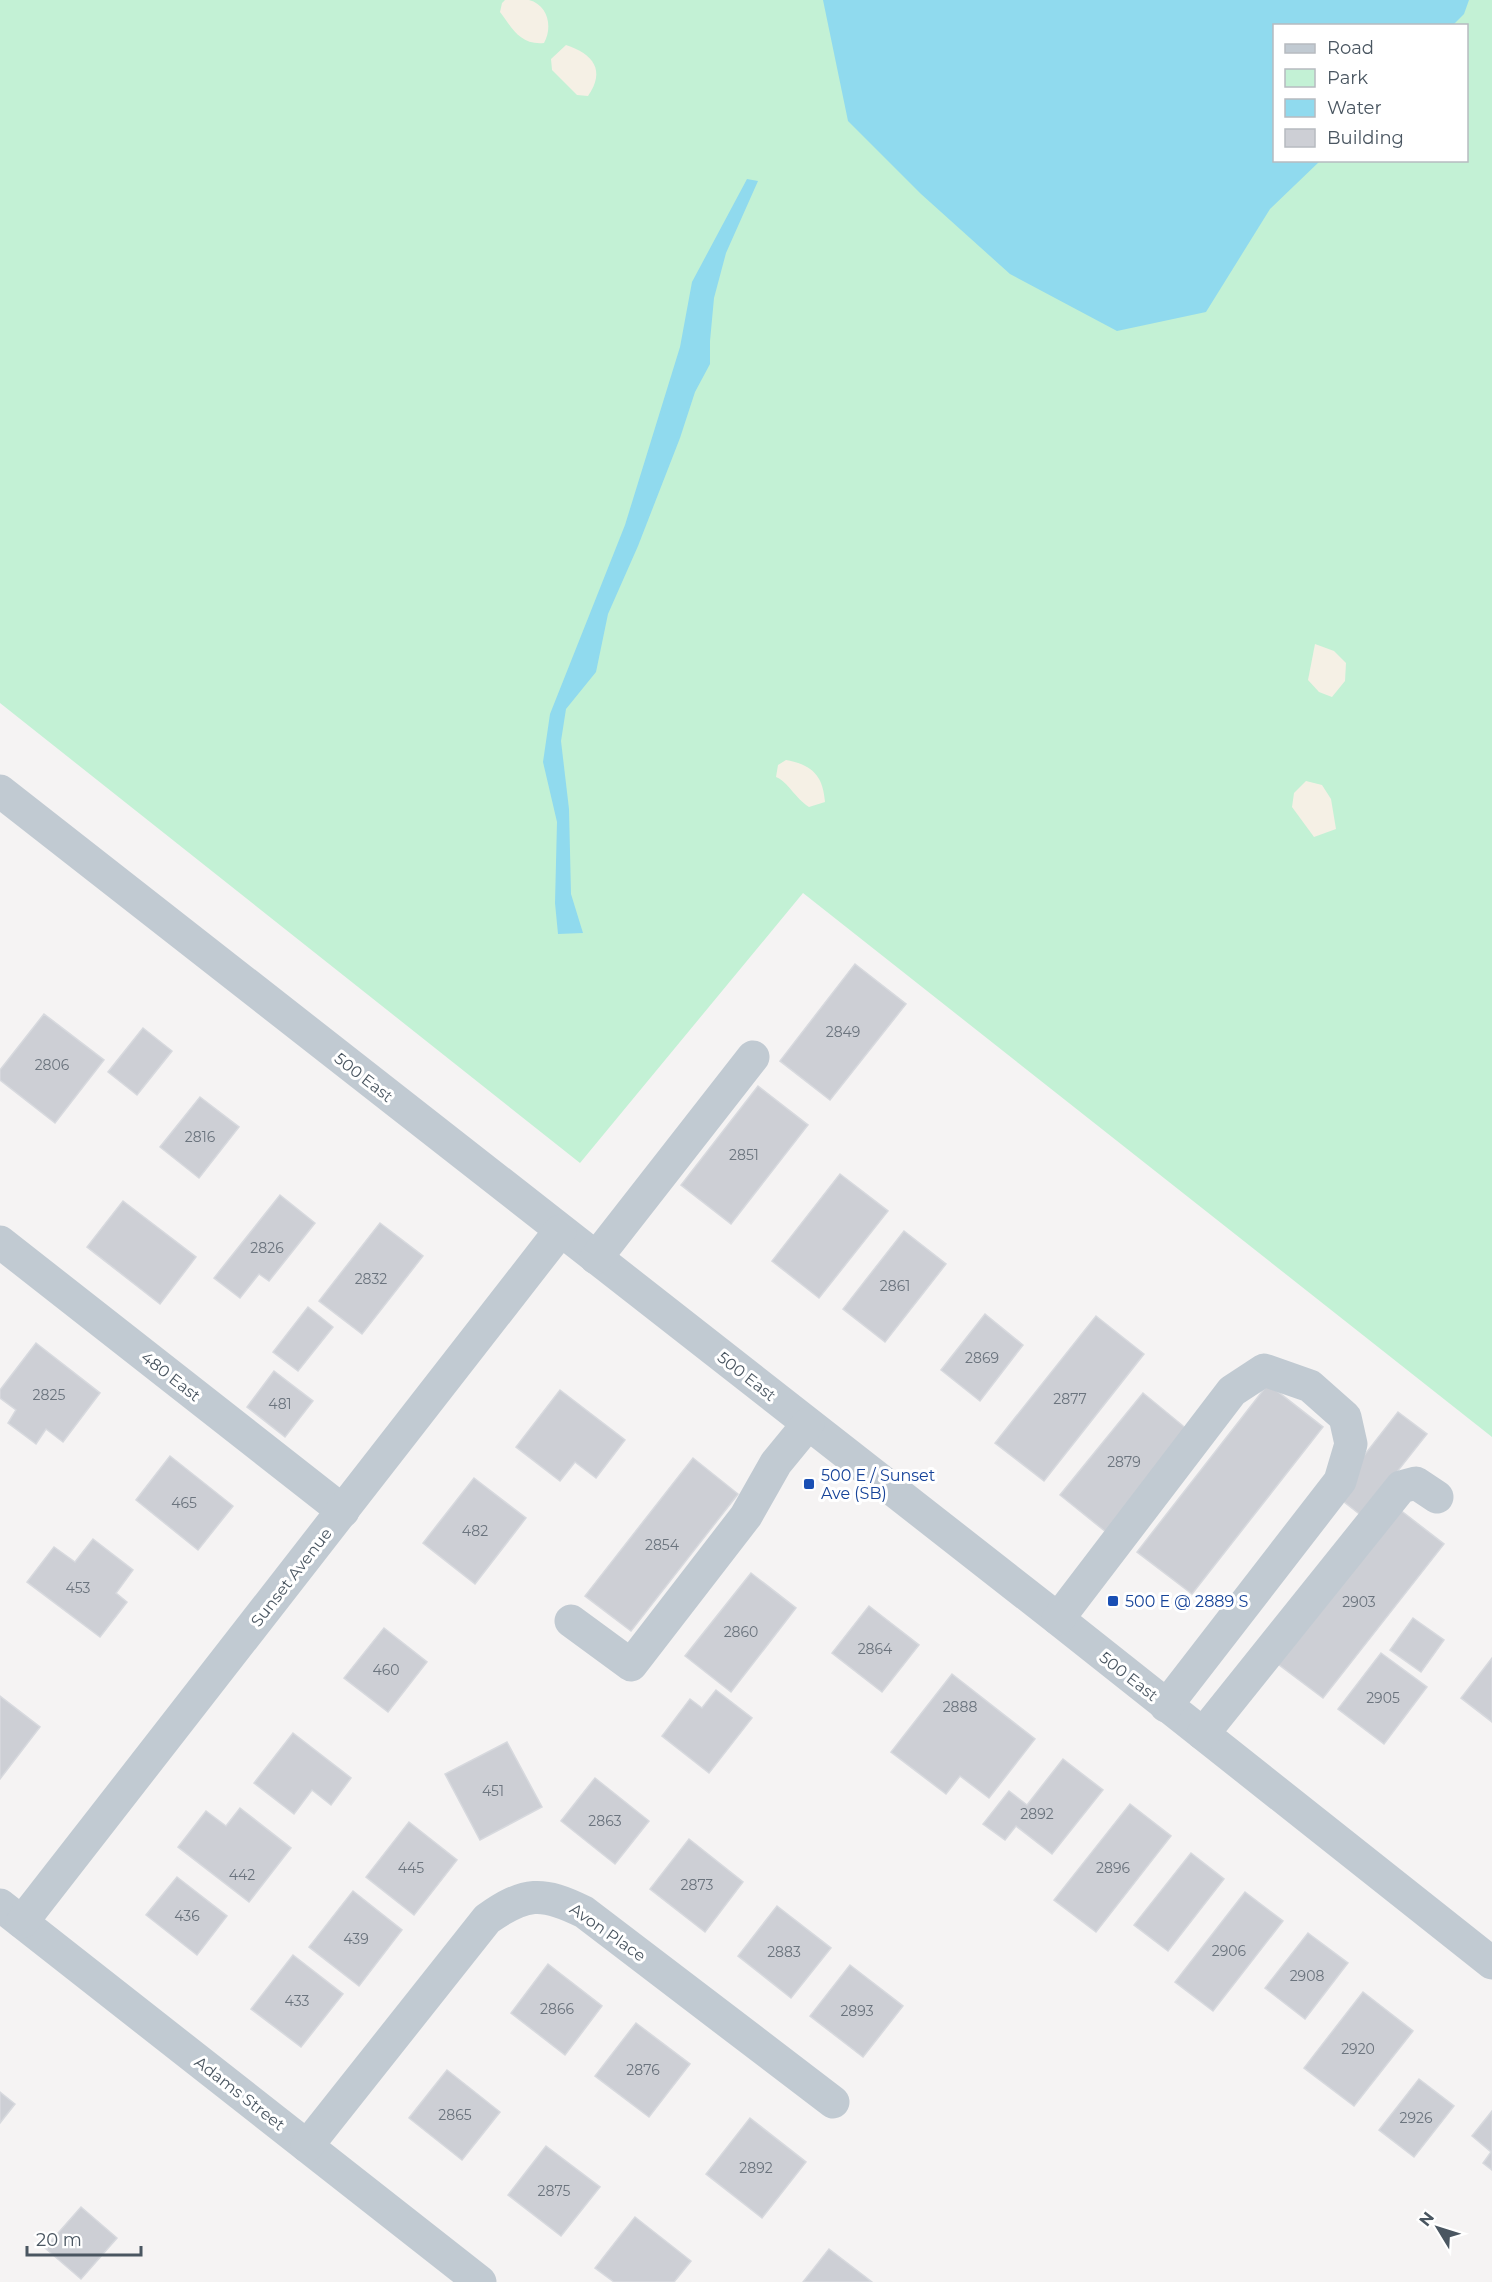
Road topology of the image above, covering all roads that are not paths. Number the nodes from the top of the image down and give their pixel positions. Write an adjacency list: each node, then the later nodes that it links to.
1 (0, 792): 3 (street, 500 East)
2 (753, 1057): 5 (street)
3 (560, 1231): 5 (street, 500 East); 8 (street, Sunset Avenue)
4 (0, 1242): 8 (street, 480 East)
5 (596, 1258): 6 (street, 500 East)
6 (808, 1424): 9 (street, 500 East); 10 (street)
7 (1437, 1497): 12 (street)
8 (343, 1511): 13 (street, Sunset Avenue)
9 (1058, 1620): 11 (street, 500 East); 11 (street)
10 (571, 1621)
11 (1166, 1706): 12 (street, 500 East)
12 (1203, 1734): 14 (street, 500 East)
13 (11, 1914): 16 (street, Adams Street)
14 (1492, 1963)
15 (833, 2102): 16 (street, Avon Place)
16 (307, 2146): 17 (street, Adams Street)
17 (480, 2282)

